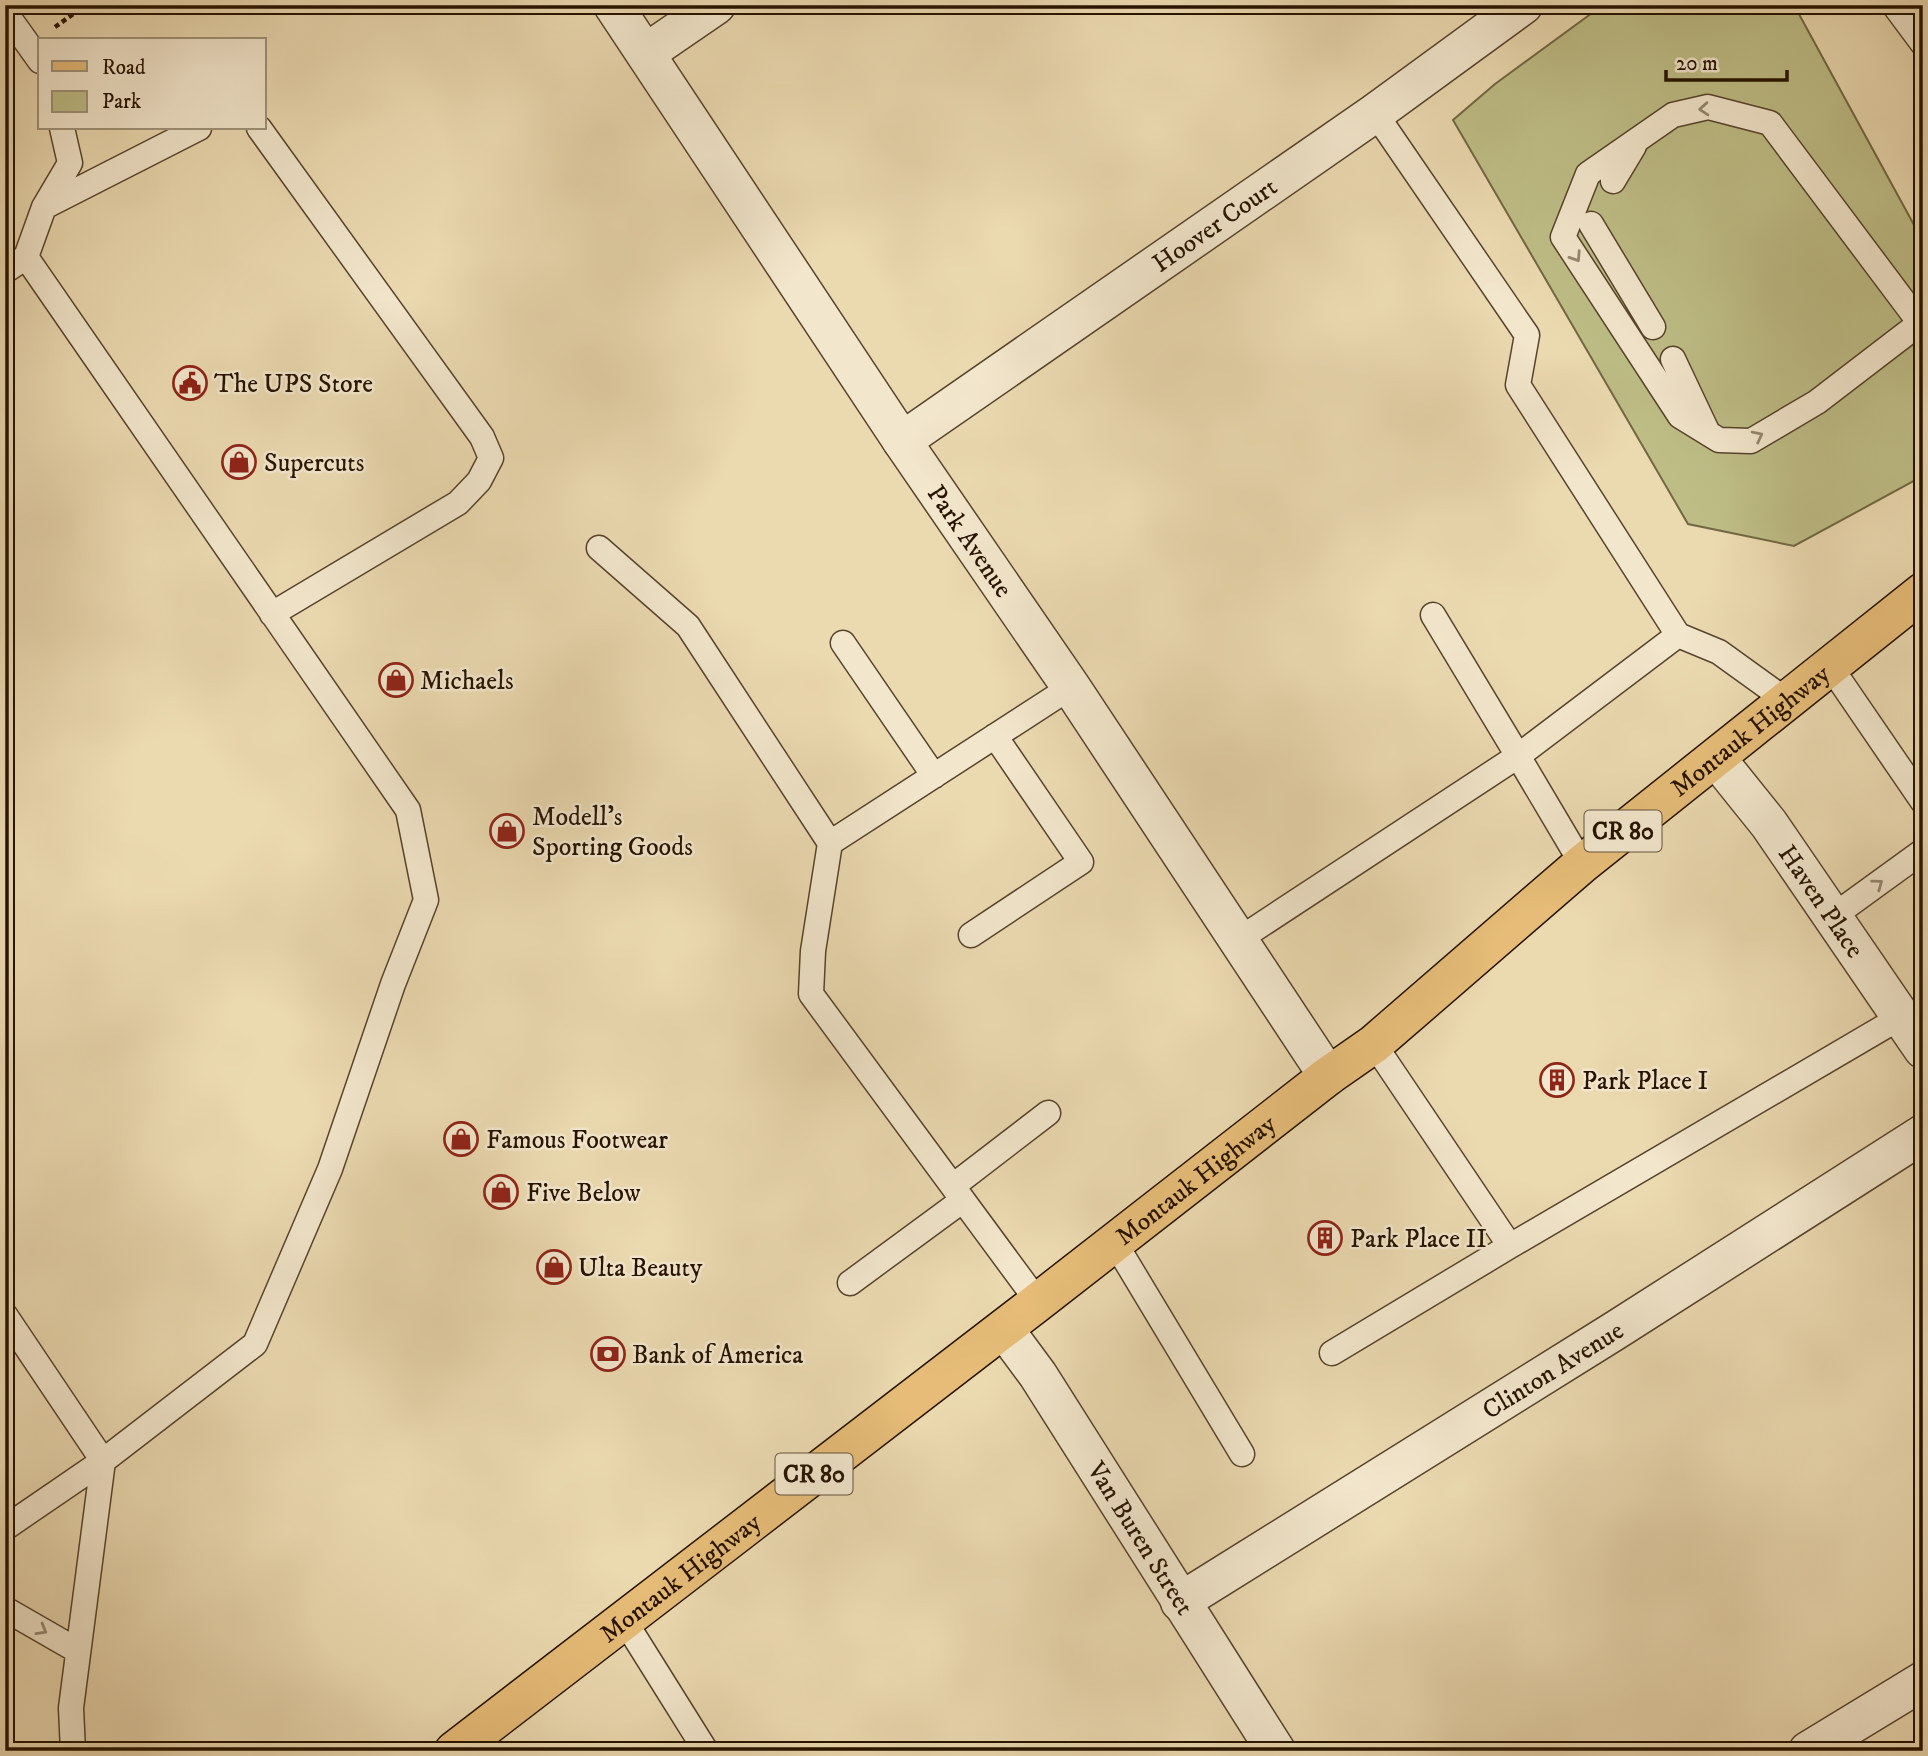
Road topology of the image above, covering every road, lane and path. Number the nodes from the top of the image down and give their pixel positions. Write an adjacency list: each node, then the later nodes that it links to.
1 (86, 5): 7 (path)
2 (613, 5): 9 (street, Park Avenue)
3 (716, 5): 9 (street)
4 (1895, 5): 8 (lane)
5 (1518, 7): 11 (street, Hoover Court)
6 (5, 12): 10 (lane)
7 (50, 31)
8 (1923, 44)
9 (646, 53): 25 (street, Park Avenue)
10 (38, 58)
11 (1375, 113): 25 (street, Hoover Court); 30 (lane)
12 (62, 130): 17 (lane)
13 (195, 130): 17 (lane)
14 (260, 130): 28 (lane)
15 (1638, 139): 16 (lane); 21 (lane, one-way to 15); 24 (lane, one-way to 24)
16 (1613, 181)
17 (44, 207): 19 (lane)
18 (1591, 224): 22 (lane)
19 (26, 257): 20 (lane); 28 (lane)
20 (5, 271)
21 (1921, 325): 24 (lane, one-way to 21)
22 (1653, 327)
23 (1673, 359): 24 (lane)
24 (1708, 433)
25 (902, 441): 33 (street, Park Avenue)
26 (598, 548): 40 (lane)
27 (1923, 592): 32 (main road, Montauk Highway / CR 80)
28 (272, 614): 61 (lane)
29 (1433, 615): 36 (lane)
30 (1678, 635): 34 (lane); 36 (lane)
31 (843, 643): 38 (lane)
32 (1830, 666): 34 (main road, Montauk Highway / CR 80); 39 (lane)
33 (1071, 687): 35 (lane); 45 (street, Park Avenue)
34 (1787, 701): 37 (main road, Montauk Highway / CR 80)
35 (995, 736): 38 (lane); 44 (lane)
36 (1518, 756): 42 (lane); 45 (lane)
37 (1716, 758): 42 (main road, Montauk Highway / CR 80); 43 (street, Haven Place)
38 (934, 776): 40 (lane)
39 (1923, 802)
40 (830, 843): 52 (lane)
41 (1923, 851): 43 (lane, one-way to 41)
42 (1582, 864): 47 (main road, Montauk Highway / CR 80)
43 (1832, 917): 46 (street, Haven Place)
44 (971, 935)
45 (1238, 940): 49 (street, Park Avenue)
46 (1901, 1017): 48 (street, Haven Place); 54 (lane)
47 (1374, 1044): 49 (main road, Montauk Highway / CR 80); 54 (lane)
48 (1923, 1049)
49 (1328, 1076): 53 (main road, Montauk Highway / CR 80)
50 (1048, 1113): 52 (lane)
51 (1923, 1134): 63 (street, Clinton Avenue)
52 (958, 1193): 55 (lane); 56 (lane)
53 (1115, 1243): 56 (main road, Montauk Highway / CR 80); 60 (lane)
54 (1510, 1246): 59 (lane)
55 (850, 1283)
56 (1038, 1303): 58 (main road, Montauk Highway / CR 80)
57 (5, 1315): 61 (lane)
58 (1004, 1329): 63 (street, Van Buren Street); 65 (main road, Montauk Highway / CR 80)
59 (1332, 1353)
60 (1242, 1454)
61 (103, 1461): 62 (lane); 66 (lane)
62 (5, 1528)
63 (1181, 1602): 71 (street, Van Buren Street)
64 (5, 1609): 66 (lane, one-way to 66)
65 (624, 1620): 69 (main road, Montauk Highway / CR 80); 70 (lane)
66 (78, 1651): 68 (lane)
67 (1923, 1681): 72 (street)
68 (73, 1751)
69 (454, 1751)
70 (706, 1751)
71 (1276, 1751)
72 (1808, 1751)

